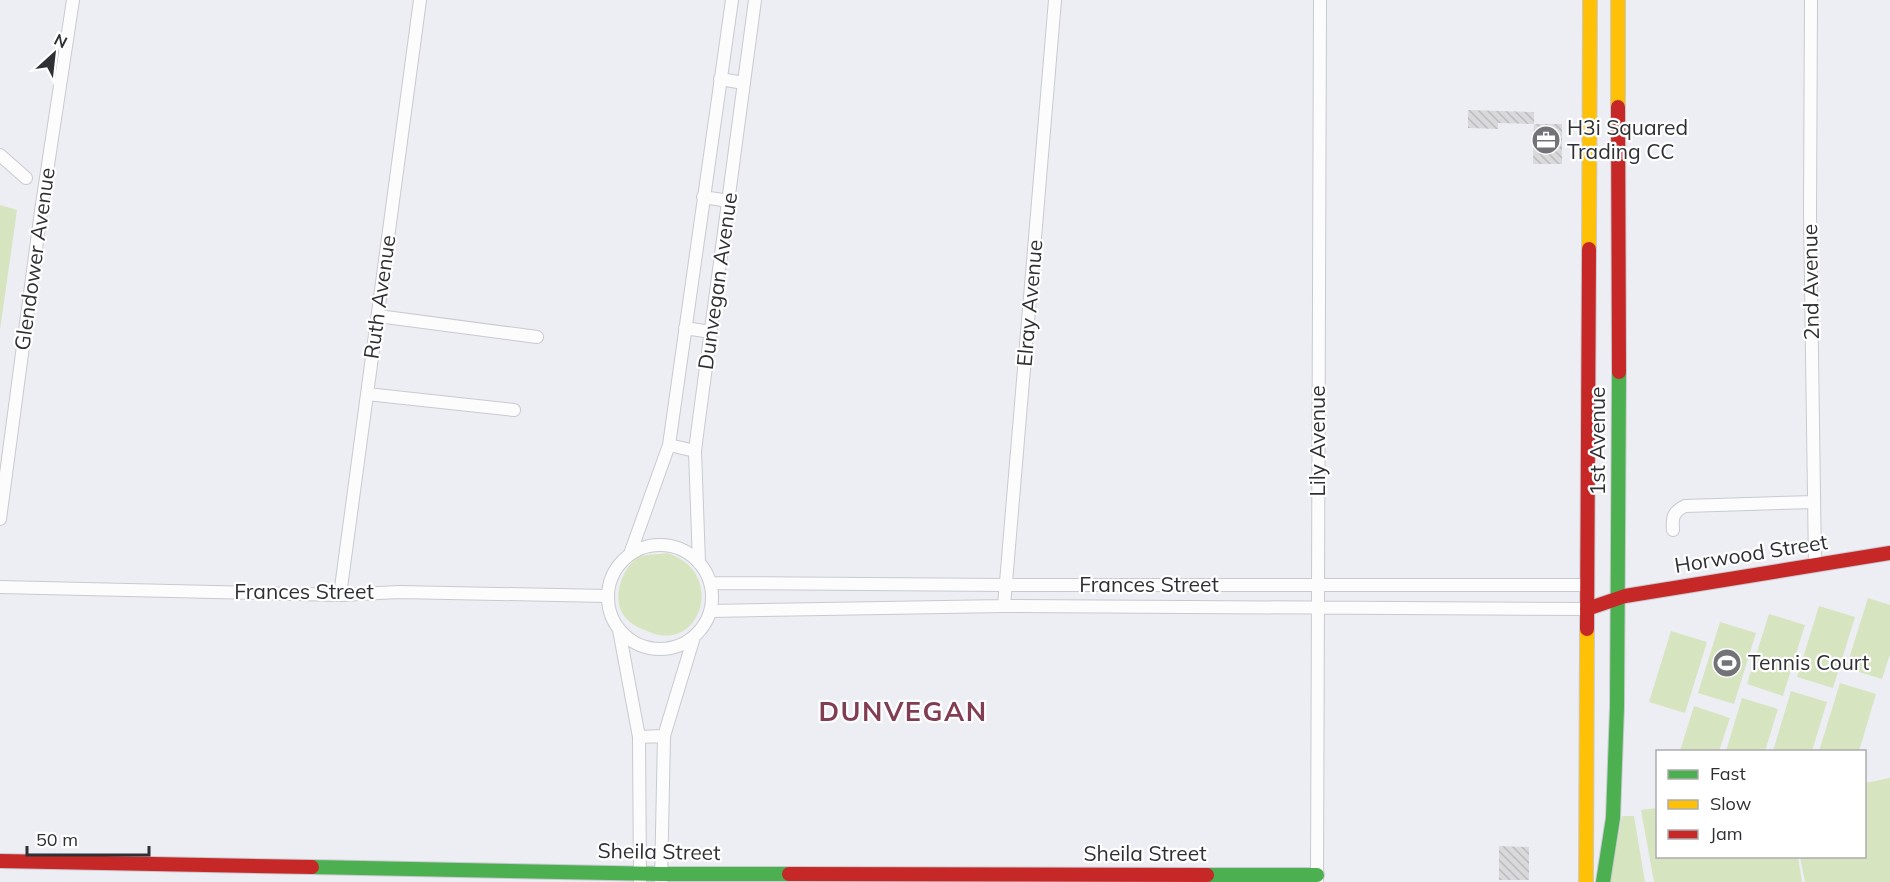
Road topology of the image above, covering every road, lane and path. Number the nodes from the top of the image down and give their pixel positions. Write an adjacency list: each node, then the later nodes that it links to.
1 (73, 0): 27 (street, Glendower Avenue)
2 (420, 0): 17 (street, Ruth Avenue)
3 (732, 0): 10 (street, Dunvegan Avenue)
4 (755, 0): 11 (street, Dunvegan Avenue)
5 (1055, 0): 34 (street, Elray Avenue)
6 (1320, 0): 35 (street, Lily Avenue)
7 (1590, 0): 12 (main road, 1st Avenue)
8 (1618, 0): 12 (main road, 1st Avenue)
9 (1812, 0): 26 (street, 2nd Avenue)
10 (720, 80): 11 (street); 15 (street, Dunvegan Avenue)
11 (744, 83): 16 (street, Dunvegan Avenue)
12 (1604, 89): 24 (main road, 1st Avenue); 24 (main road, 1st Avenue)
13 (0, 155): 14 (street)
14 (26, 177)
15 (703, 197): 16 (street); 18 (street, Dunvegan Avenue)
16 (729, 201): 19 (street, Dunvegan Avenue)
17 (378, 316): 20 (street); 21 (street, Ruth Avenue)
18 (685, 328): 19 (street); 23 (street, Dunvegan Avenue)
19 (711, 332): 25 (street, Dunvegan Avenue)
20 (537, 337)
21 (367, 394): 22 (street); 38 (street, Ruth Avenue)
22 (514, 410)
23 (669, 445): 25 (street); 30 (street, Dunvegan Avenue)
24 (1603, 447): 36 (main road, 1st Avenue); 40 (main road, 1st Avenue)
25 (695, 451): 31 (street, Dunvegan Avenue)
26 (1814, 502): 28 (street); 32 (street, 2nd Avenue)
27 (0, 519)
28 (1673, 530)
29 (1890, 553): 32 (main road, Horwood Street)
30 (630, 554): 31 (street); 39 (street)
31 (699, 563): 33 (street)
32 (1815, 565): 40 (main road, Horwood Street)
33 (710, 583): 34 (street, Frances Street); 44 (street)
34 (1006, 585): 35 (street, Frances Street); 41 (street, Elray Avenue)
35 (1318, 585): 36 (street, Frances Street); 42 (street, Lily Avenue)
36 (1588, 585): 40 (main road); 43 (main road, 1st Avenue)
37 (0, 587): 38 (street, Frances Street)
38 (340, 595): 39 (street, Frances Street)
39 (607, 596): 45 (street)
40 (1618, 597): 43 (main road, Horwood Street); 54 (main road, 1st Avenue)
41 (1004, 606): 42 (street, Frances Street); 44 (street, Frances Street)
42 (1317, 607): 43 (street, Frances Street); 52 (street, Lily Avenue)
43 (1587, 609): 53 (main road, 1st Avenue)
44 (710, 611): 46 (street)
45 (619, 630): 46 (street); 48 (street)
46 (694, 637): 47 (street)
47 (664, 736): 48 (street); 51 (street)
48 (639, 737): 50 (street)
49 (0, 861): 50 (main road, Sheila Street)
50 (640, 877): 51 (main road, Sheila Street)
51 (662, 878): 52 (main road, Sheila Street)
52 (1317, 878)
53 (1586, 882)
54 (1603, 882)

